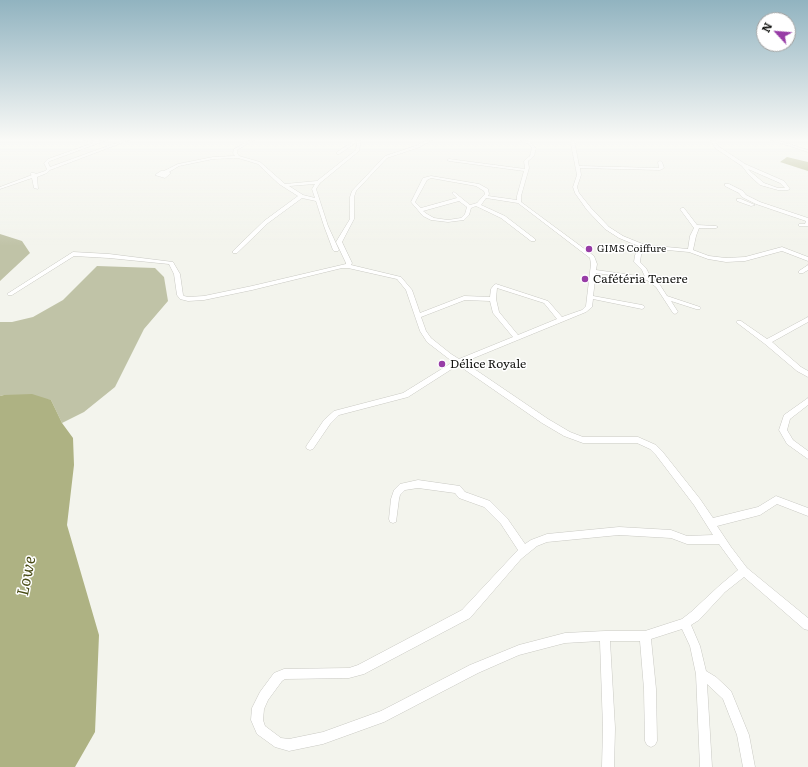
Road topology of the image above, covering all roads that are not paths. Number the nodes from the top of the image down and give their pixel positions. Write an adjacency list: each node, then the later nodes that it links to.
1 (31, 175): 11 (street); 12 (street)
2 (271, 175): 10 (street)
3 (327, 175): 9 (street)
4 (369, 175): 36 (street)
5 (525, 175): 20 (street)
6 (579, 175): 31 (street)
7 (751, 175): 8 (street)
8 (766, 175)
9 (318, 182): 10 (street); 18 (street)
10 (286, 185): 15 (street)
11 (0, 188)
12 (36, 188)
13 (741, 192): 25 (street)
14 (454, 193): 17 (street)
15 (301, 196): 18 (street); 34 (street)
16 (486, 197): 20 (street); 21 (street); 24 (street)
17 (460, 199): 22 (street); 24 (street)
18 (318, 200): 32 (street)
19 (739, 200): 25 (street)
20 (519, 202): 38 (street)
21 (477, 205): 22 (street); 30 (street)
22 (469, 208): 24 (street)
23 (682, 209): 28 (street)
24 (420, 210)
25 (780, 211): 26 (street)
26 (808, 221): 27 (street)
27 (800, 225)
28 (696, 226): 29 (street); 33 (street)
29 (716, 227)
30 (533, 240)
31 (644, 246): 33 (street); 40 (street)
32 (336, 250)
33 (690, 251): 35 (street)
34 (235, 252)
35 (808, 259)
36 (348, 266): 41 (street); 48 (street)
37 (808, 267): 39 (street)
38 (593, 271): 40 (street); 43 (street)
39 (801, 272)
40 (649, 279): 42 (street)
41 (10, 294)
42 (665, 297): 46 (street); 47 (street)
43 (590, 298): 45 (street); 50 (street)
44 (493, 299): 48 (street); 50 (street); 52 (street)
45 (642, 307)
46 (698, 308)
47 (675, 312)
48 (419, 316): 54 (street)
49 (808, 319): 53 (street)
50 (561, 320): 52 (street)
51 (740, 322): 53 (street)
52 (517, 338): 54 (street)
53 (767, 342): 55 (street)
54 (458, 362): 57 (street); 61 (street)
55 (808, 374)
56 (808, 401): 58 (street)
57 (310, 446)
58 (808, 456)
59 (808, 512): 61 (street)
60 (393, 518): 63 (street)
61 (711, 523): 62 (street)
62 (720, 539): 63 (street); 64 (street)
63 (524, 550): 67 (street)
64 (744, 571): 65 (street); 66 (street)
65 (685, 623): 68 (street); 69 (street)
66 (808, 625)
67 (605, 636): 68 (street); 71 (street)
68 (644, 636): 70 (street)
69 (701, 674): 72 (street); 73 (street)
70 (651, 741)
71 (608, 767)
72 (706, 767)
73 (749, 767)

